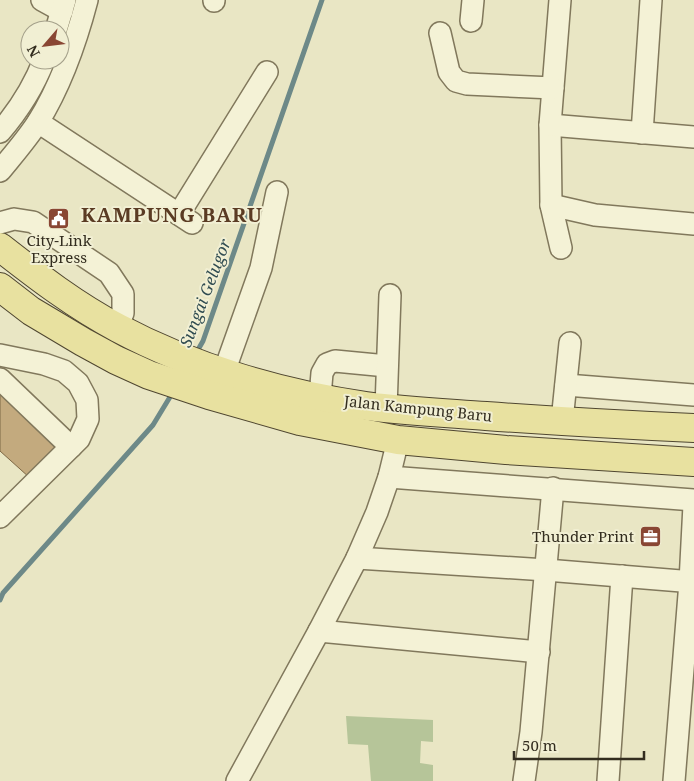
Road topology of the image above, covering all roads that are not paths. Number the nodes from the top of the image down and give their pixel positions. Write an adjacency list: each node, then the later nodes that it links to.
1 (42, 0): 5 (street)
2 (87, 0): 10 (street)
3 (560, 0): 9 (street)
4 (651, 0): 13 (street)
5 (61, 14)
6 (440, 33): 9 (street)
7 (40, 70): 12 (street)
8 (267, 72): 10 (street)
9 (553, 88): 11 (street)
10 (38, 122): 15 (street)
11 (550, 125): 13 (street); 17 (street)
12 (0, 132)
13 (642, 133): 14 (street)
14 (694, 137)
15 (0, 171)
16 (277, 192): 29 (street)
17 (551, 205): 19 (street); 21 (street)
18 (0, 223): 26 (street)
19 (694, 224)
20 (0, 246): 26 (main road, Jalan Kampung Baru)
21 (562, 248)
22 (0, 272): 25 (main road)
23 (0, 287): 25 (main road, Jalan Kampung Baru)
24 (390, 295): 30 (street)
25 (31, 311): 38 (main road, Jalan Kampung Baru)
26 (117, 328): 29 (main road, Jalan Kampung Baru)
27 (570, 342): 32 (street)
28 (0, 354): 39 (street)
29 (225, 363): 34 (main road, Jalan Kampung Baru)
30 (388, 366): 34 (street); 35 (street)
31 (0, 379): 39 (street)
32 (566, 385): 33 (street); 36 (street)
33 (694, 395)
34 (320, 397): 35 (main road, Jalan Kampung Baru)
35 (386, 408): 36 (main road, Jalan Kampung Baru)
36 (562, 421): 37 (main road, Jalan Kampung Baru)
37 (694, 428)
38 (398, 440): 40 (main road, Jalan Kampung Baru); 41 (street)
39 (71, 447): 45 (street)
40 (694, 462)
41 (389, 477): 42 (street); 46 (street)
42 (553, 488): 43 (street); 47 (street)
43 (694, 500)
44 (694, 505): 49 (street)
45 (0, 517)
46 (357, 558): 47 (street); 50 (street)
47 (546, 570): 48 (street); 51 (street)
48 (622, 576): 49 (street); 54 (street)
49 (692, 582): 55 (street)
50 (319, 631): 51 (street); 52 (street)
51 (539, 652): 53 (street)
52 (237, 781)
53 (524, 781)
54 (608, 781)
55 (674, 781)

